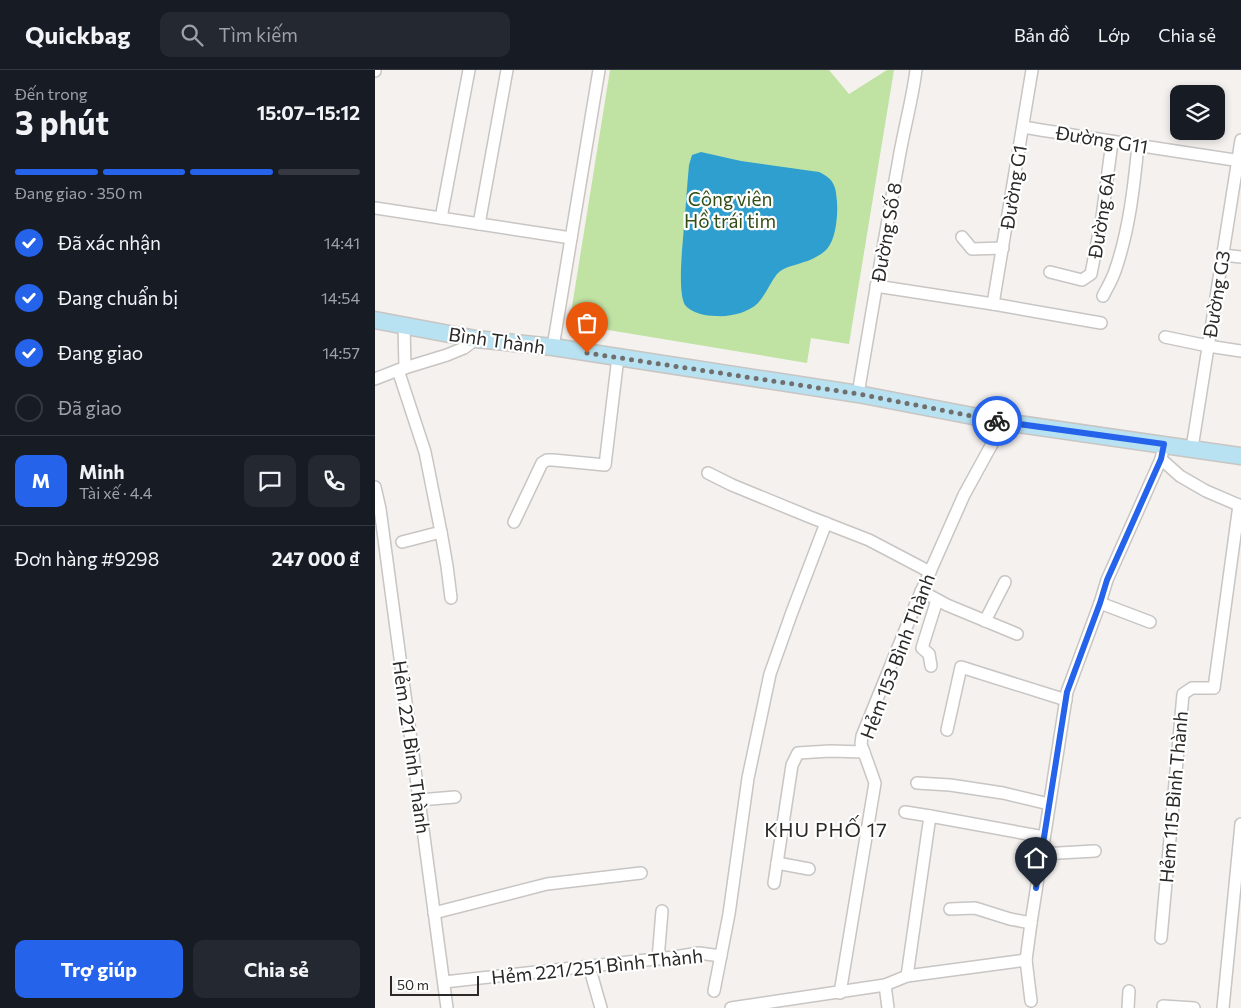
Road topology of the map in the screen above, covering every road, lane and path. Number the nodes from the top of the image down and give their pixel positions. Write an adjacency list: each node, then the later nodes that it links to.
1 (469, 70): 12 (street)
2 (507, 70): 13 (street)
3 (599, 70): 15 (street)
4 (916, 70): 20 (street, Đường Số 8)
5 (1032, 70): 6 (street, Đường G1)
6 (1023, 127): 8 (street, Đường G11); 16 (street, Đường G1)
7 (1241, 140): 10 (street, Đường G3)
8 (1112, 142): 9 (street, Đường G11); 19 (street, Đường 6A)
9 (1138, 145): 10 (street, Đường G11); 21 (street)
10 (1239, 161): 17 (street, Đường G3)
11 (375, 208): 12 (street)
12 (441, 218): 13 (street)
13 (479, 224): 15 (street)
14 (962, 237): 16 (street)
15 (571, 238): 29 (street)
16 (1003, 248): 22 (street, Đường G1)
17 (1223, 255): 18 (street); 28 (street, Đường G3)
18 (1241, 257)
19 (1050, 272)
20 (876, 286): 22 (street); 34 (street, Đường Số 8)
21 (1103, 296)
22 (993, 304): 24 (street)
23 (375, 320): 25 (street, Bình Thành)
24 (1101, 323)
25 (404, 326): 27 (street, Bình Thành); 32 (street)
26 (1165, 337): 28 (street)
27 (476, 338): 29 (street, Bình Thành); 32 (street)
28 (1208, 346): 30 (street); 36 (street, Đường G3)
29 (553, 347): 31 (street, Bình Thành)
30 (1241, 351)
31 (618, 357): 34 (street, Bình Thành); 43 (street)
32 (402, 369): 33 (street); 45 (street)
33 (375, 378)
34 (859, 394): 35 (street, Bình Thành)
35 (1004, 422): 37 (street, Bình Thành); 47 (street, Hẻm 153 Bình Thành)
36 (1191, 448): 37 (street, Bình Thành); 38 (street, Bình Thành)
37 (1163, 452): 41 (street); 52 (street)
38 (1241, 456)
39 (708, 473): 44 (street)
40 (375, 487): 42 (street, Hẻm 221 Bình Thành)
41 (1240, 506): 78 (street, Hẻm 115 Bình Thành)
42 (378, 510): 62 (street, Hẻm 221 Bình Thành)
43 (514, 522)
44 (827, 523): 47 (street); 79 (street)
45 (441, 532): 46 (street); 50 (street)
46 (402, 542)
47 (930, 572): 49 (street, Hẻm 153 Bình Thành)
48 (1005, 582): 53 (street)
49 (921, 591): 51 (street); 59 (street, Hẻm 153 Bình Thành)
50 (451, 598)
51 (937, 600): 53 (street); 56 (street)
52 (1100, 603): 54 (street); 57 (street)
53 (985, 621): 55 (street)
54 (1150, 622)
55 (1017, 634)
56 (931, 666)
57 (1066, 700): 58 (street); 63 (street)
58 (947, 730)
59 (864, 752): 70 (street); 88 (street, Hẻm 153 Bình Thành)
60 (917, 783): 63 (street)
61 (455, 798): 62 (street)
62 (419, 800): 76 (street, Hẻm 221 Bình Thành)
63 (1049, 804): 67 (street)
64 (905, 812): 65 (street)
65 (930, 816): 67 (street); 83 (street)
66 (1241, 824): 97 (street)
67 (1044, 837): 69 (street)
68 (1095, 851): 69 (street)
69 (1041, 854): 77 (street)
70 (777, 863): 71 (street); 73 (street)
71 (809, 869)
72 (641, 873): 76 (street)
73 (774, 883)
74 (949, 909): 77 (street)
75 (662, 911): 80 (street)
76 (434, 913): 84 (street, Hẻm 221 Bình Thành)
77 (1031, 923): 81 (street)
78 (1161, 938)
79 (721, 956): 80 (street, Hẻm 221/251 Bình Thành); 86 (street)
80 (658, 959): 82 (street, Hẻm 221/251 Bình Thành)
81 (1026, 960): 83 (street); 89 (street)
82 (589, 966): 84 (street, Hẻm 221/251 Bình Thành); 92 (street)
83 (907, 976): 85 (street)
84 (444, 982): 91 (street, Hẻm 221 Bình Thành)
85 (885, 986): 88 (street); 94 (street)
86 (714, 991)
87 (1129, 991): 95 (street)
88 (840, 993): 93 (street)
89 (1031, 1001)
90 (1163, 1006): 96 (street)
91 (447, 1008)
92 (601, 1008)
93 (731, 1008)
94 (888, 1008)
95 (1128, 1008)
96 (1193, 1008)
97 (1223, 1008)

